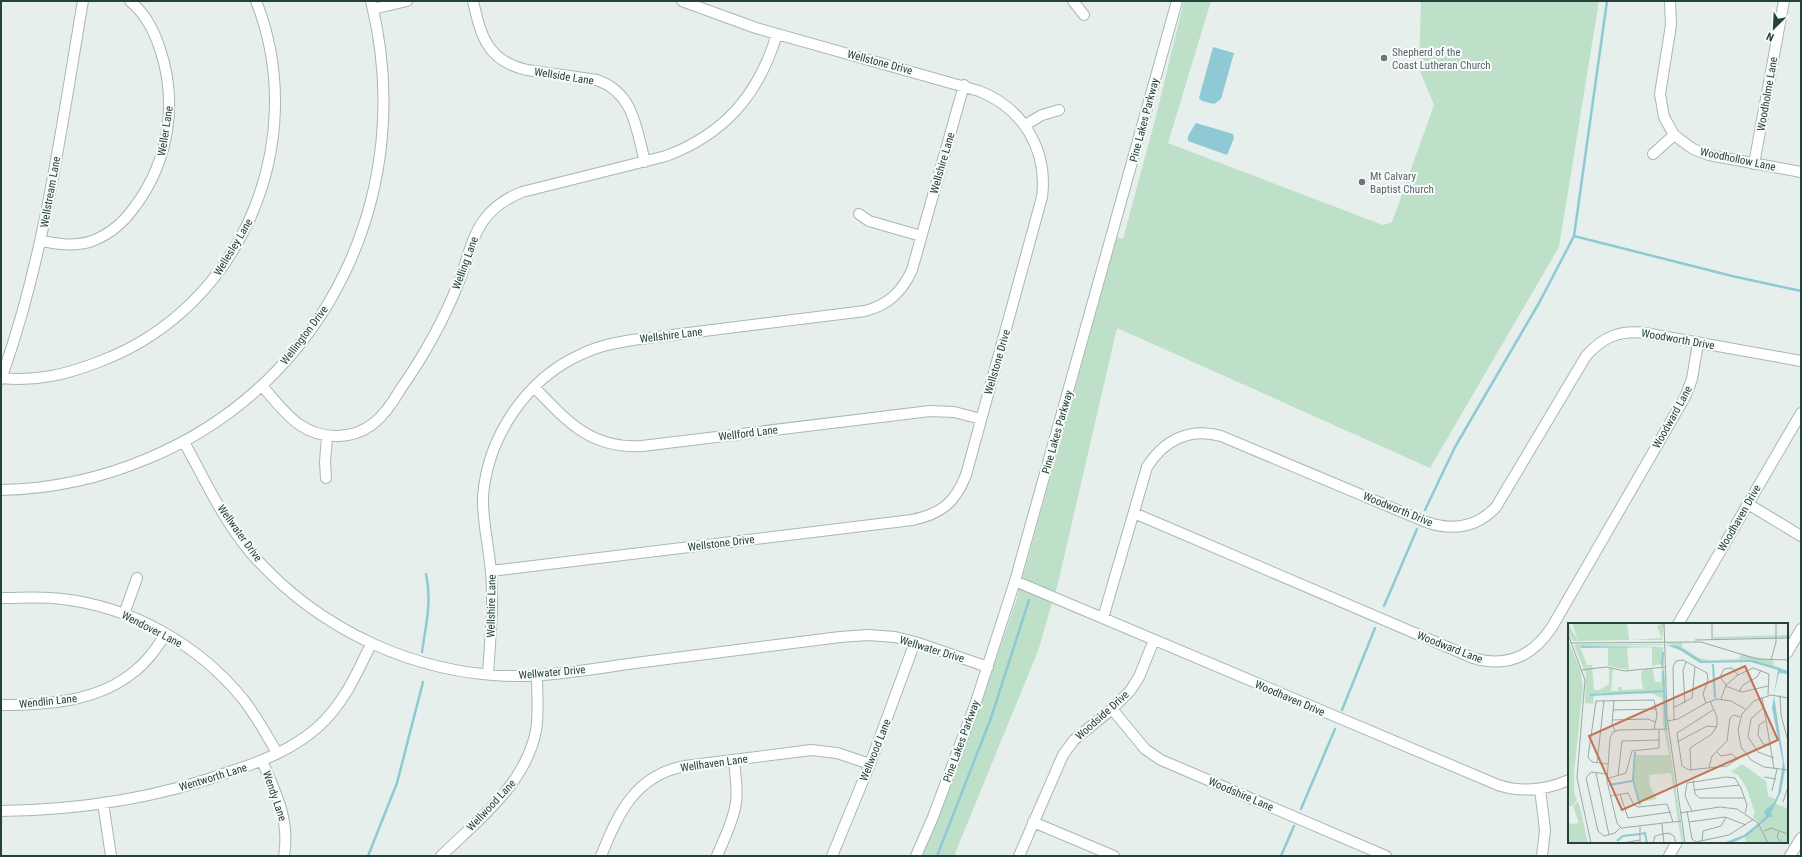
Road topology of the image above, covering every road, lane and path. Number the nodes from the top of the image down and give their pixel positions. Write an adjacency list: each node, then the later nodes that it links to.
1 (83, 1): 24 (street, Wellstream Lane)
2 (130, 1): 24 (street, Weller Lane)
3 (256, 1): 27 (street, Wellesley Lane)
4 (407, 1): 11 (street)
5 (473, 1): 19 (street, Wellside Lane)
6 (682, 1): 13 (street, Wellstone Drive)
7 (1073, 1): 12 (street)
8 (1177, 1): 41 (street, Pine Lakes Parkway)
9 (1670, 1): 17 (street, Woodhollow Lane)
10 (1784, 1): 20 (street, Woodholme Lane)
11 (372, 5): 28 (street, Wellington Drive)
12 (1084, 15)
13 (777, 34): 14 (street, Wellstone Drive); 19 (street, Welling Lane)
14 (964, 86): 16 (street, Wellstone Drive); 23 (street, Wellshire Lane)
15 (1059, 110): 16 (street)
16 (1025, 125): 31 (street, Wellstone Drive)
17 (1674, 135): 18 (street); 20 (street, Woodhollow Lane)
18 (1653, 154)
19 (645, 162): 32 (street, Welling Lane)
20 (1754, 164): 21 (street, Woodhollow Lane)
21 (1801, 172)
22 (859, 214): 23 (street)
23 (921, 236): 29 (street, Wellshire Lane)
24 (41, 241): 27 (street, Wellstream Lane)
25 (1698, 343): 26 (street, Woodworth Drive); 37 (street, Woodworth Drive); 37 (street, Woodward Lane)
26 (1801, 361)
27 (1, 379)
28 (262, 386): 32 (street, Welling Lane); 33 (street, Wellington Drive)
29 (534, 387): 31 (street, Wellford Lane); 39 (street, Wellshire Lane)
30 (1801, 413): 36 (street, Woodhaven Drive)
31 (981, 419): 39 (street, Wellstone Drive)
32 (327, 436): 34 (street)
33 (184, 442): 35 (street, Wellington Drive); 50 (street, Wellwater Drive)
34 (326, 478)
35 (1, 490)
36 (1748, 504): 38 (street); 45 (street, Woodhaven Drive)
37 (1134, 513): 44 (street, Woodworth Drive)
38 (1801, 536)
39 (491, 571): 53 (street, Wellshire Lane)
40 (137, 578): 43 (street)
41 (1016, 581): 44 (street, Woodhaven Drive); 52 (street, Pine Lakes Parkway)
42 (1, 598): 43 (street, Wendover Lane)
43 (124, 614): 47 (street, Wendover Lane)
44 (1103, 618): 48 (street, Woodhaven Drive)
45 (1679, 623)
46 (1801, 628): 51 (street)
47 (166, 634): 55 (street, Wendlin Lane); 57 (street, Wendover Lane)
48 (1154, 640): 56 (street, Woodside Drive); 62 (street, Woodhaven Drive)
49 (915, 642): 52 (street, Wellwater Drive); 54 (street, Wellwater Drive); 60 (street, Wellwood Lane)
50 (371, 644): 53 (street, Wellwater Drive); 57 (street, Wentworth Lane)
51 (1788, 651)
52 (988, 667): 74 (street, Pine Lakes Parkway)
53 (488, 674): 54 (street, Wellwater Drive)
54 (537, 675): 70 (street, Wellwood Lane)
55 (1, 704)
56 (1112, 709): 65 (street, Woodside Drive); 77 (street, Woodshire Lane)
57 (277, 753): 59 (street, Wentworth Lane)
58 (734, 760): 60 (street, Wellhaven Lane); 71 (street, Wellhaven Lane); 72 (street)
59 (262, 761): 63 (street, Wentworth Lane); 69 (street, Wendy Lane)
60 (870, 764): 73 (street, Wellwood Lane)
61 (1568, 780): 62 (street, Woodhaven Drive)
62 (1540, 789): 78 (street)
63 (103, 803): 64 (street, Wentworth Lane); 68 (street)
64 (1, 811)
65 (1033, 822): 75 (street, Woodside Drive); 76 (street)
66 (1801, 838): 80 (street)
67 (1676, 843): 79 (street)
68 (111, 856)
69 (284, 856)
70 (441, 856)
71 (601, 856)
72 (717, 856)
73 (832, 856)
74 (916, 856)
75 (1019, 856)
76 (1114, 856)
77 (1386, 856)
78 (1542, 856)
79 (1669, 856)
80 (1790, 856)

